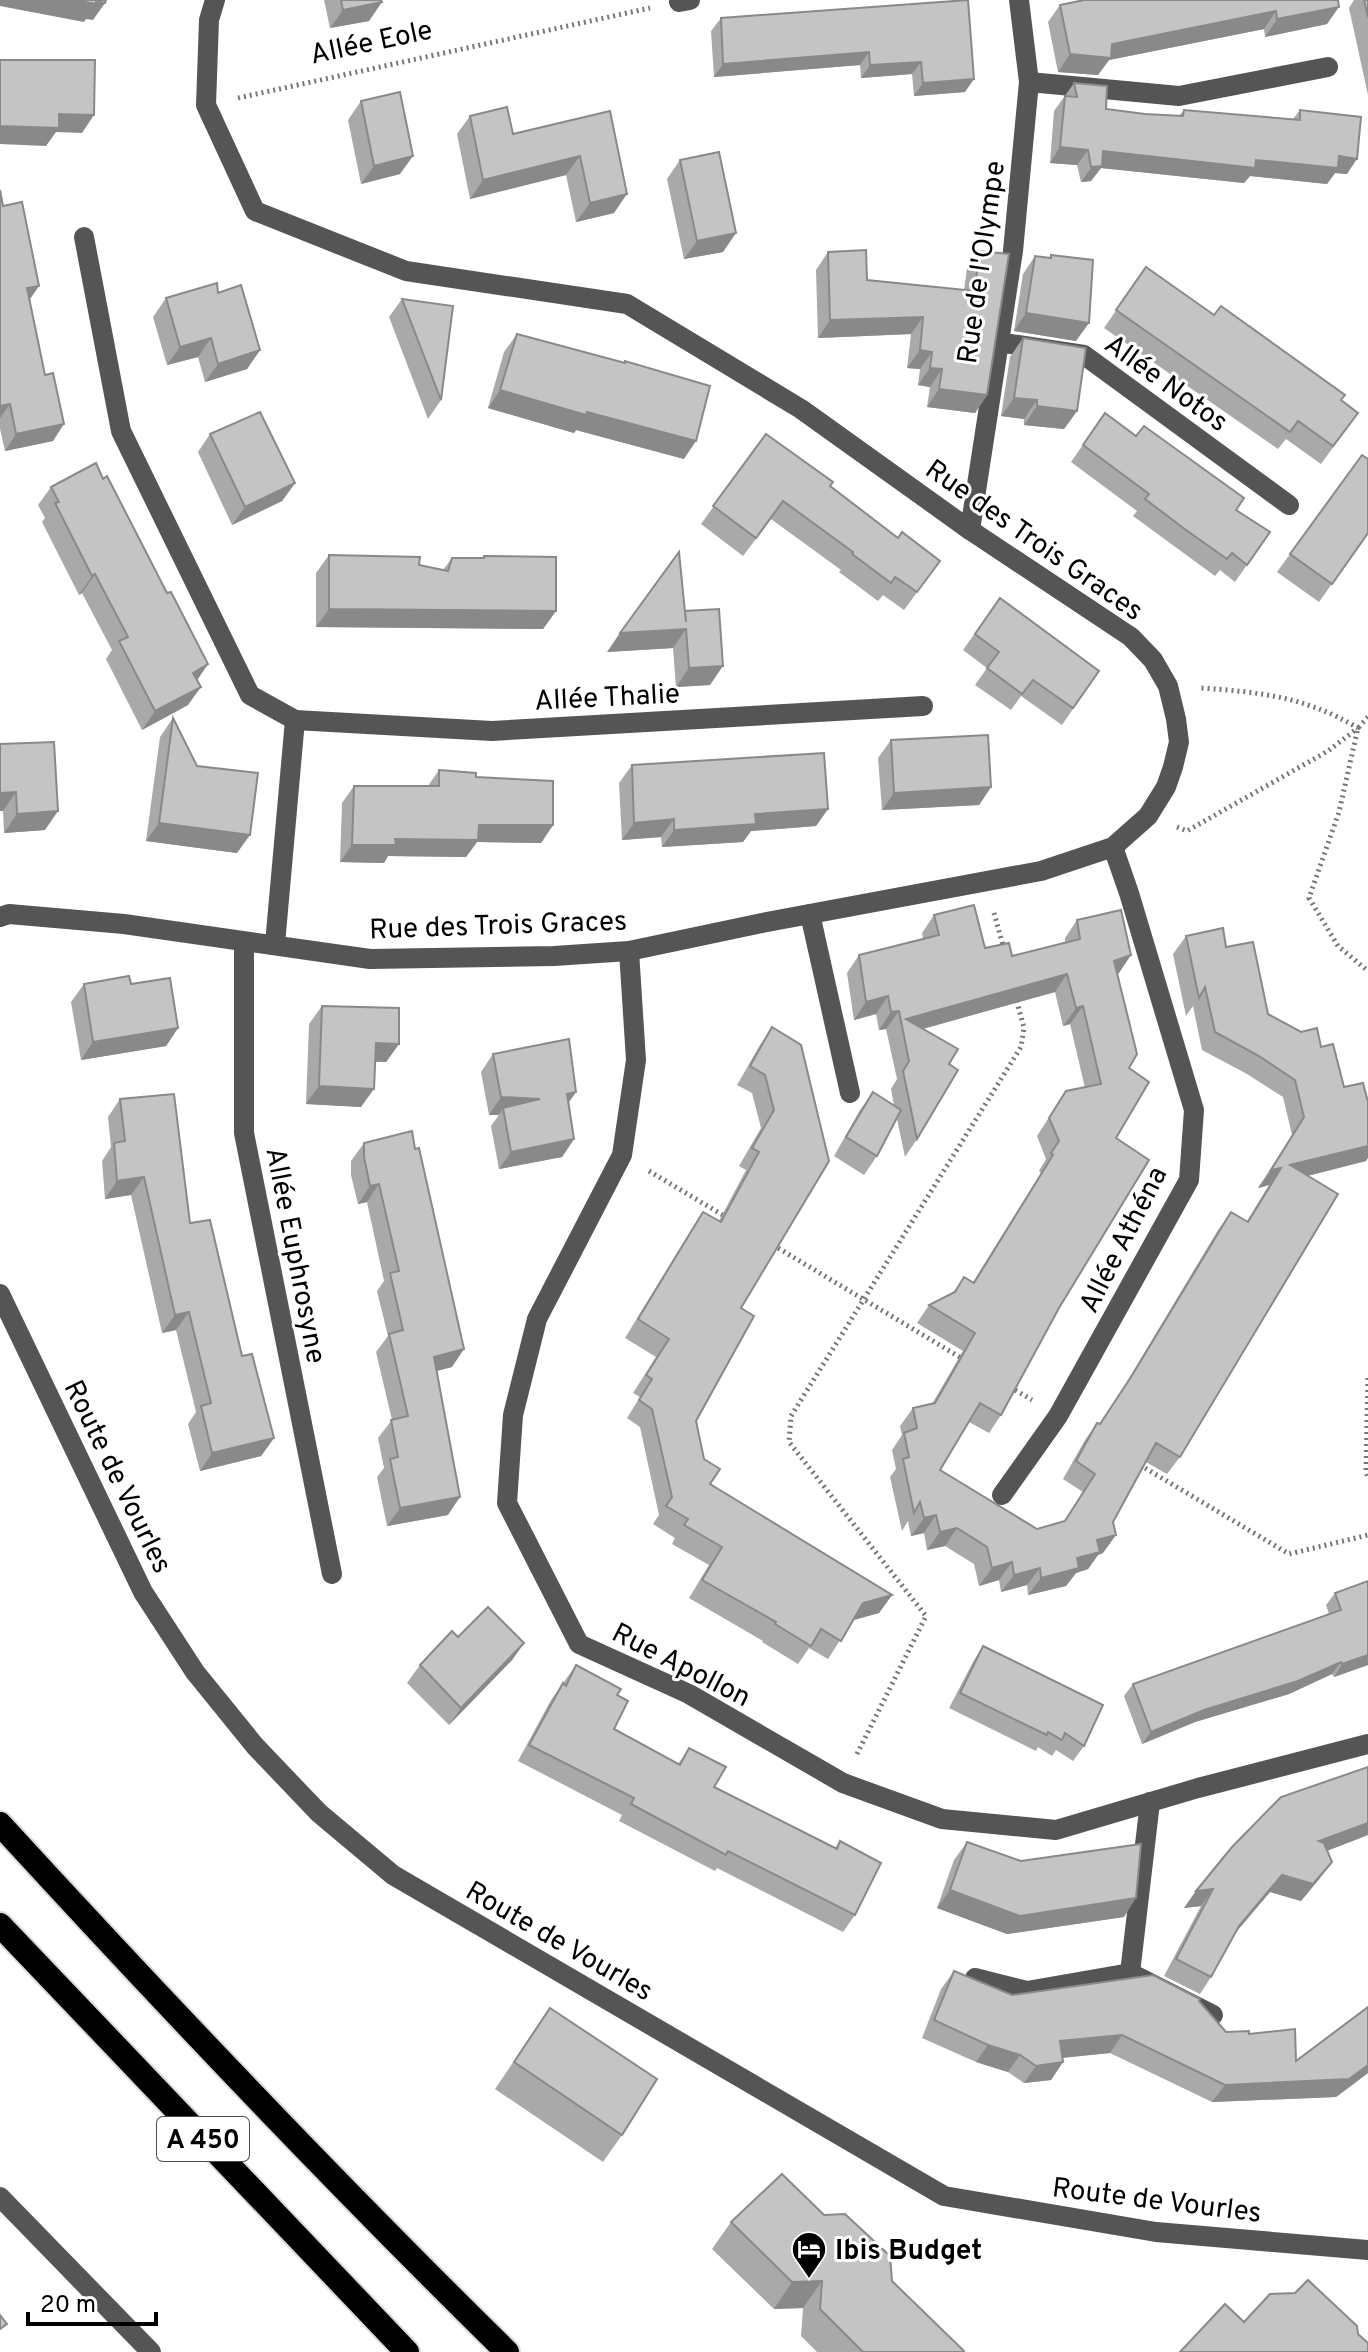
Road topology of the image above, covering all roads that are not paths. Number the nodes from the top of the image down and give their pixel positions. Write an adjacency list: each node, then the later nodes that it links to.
1 (215, 0): 8 (street, Rue des Trois Graces)
2 (1019, 0): 4 (street, Rue de l'Olympe)
3 (1328, 67): 4 (street)
4 (1029, 82): 6 (street, Rue de l'Olympe)
5 (84, 237): 10 (street, Allée Thalie)
6 (998, 342): 7 (street, Allée Notos); 8 (street, Rue de l'Olympe)
7 (1289, 505)
8 (970, 530): 11 (street, Rue des Trois Graces)
9 (923, 706): 10 (street, Allée Thalie)
10 (295, 720): 15 (street)
11 (1113, 847): 12 (street, Rue des Trois Graces); 19 (street, Allée Athéna)
12 (810, 914): 16 (street, Rue des Trois Graces); 17 (street)
13 (0, 917): 14 (street, Rue des Trois Graces)
14 (244, 943): 15 (street, Rue des Trois Graces); 20 (street, Allée Euphrosyne)
15 (275, 944): 16 (street, Rue des Trois Graces)
16 (629, 951): 22 (street, Rue Apollon)
17 (850, 1093)
18 (0, 1294): 29 (street, Route de Vourles)
19 (1002, 1495)
20 (332, 1574)
21 (1368, 1744): 22 (street, Rue Apollon)
22 (1150, 1802): 25 (street)
23 (0, 1824): 32 (highway, A 450)
24 (0, 1925): 31 (highway, A 450)
25 (1130, 1973): 26 (street); 27 (street)
26 (975, 1978)
27 (1213, 2015)
28 (0, 2197): 30 (street)
29 (1368, 2250)
30 (151, 2352)
31 (407, 2352)
32 (507, 2352)

